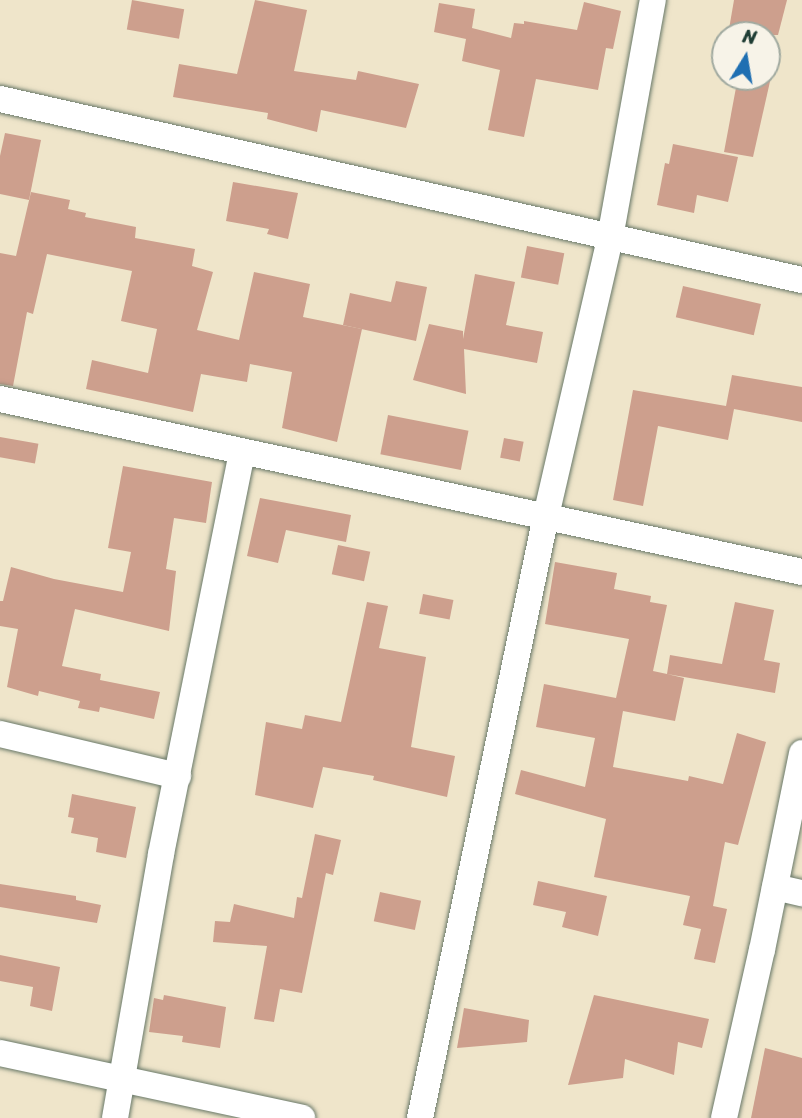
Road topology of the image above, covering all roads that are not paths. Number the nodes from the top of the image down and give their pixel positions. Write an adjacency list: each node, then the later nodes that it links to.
1 (653, 0): 3 (street)
2 (0, 99): 3 (street)
3 (610, 238): 4 (street); 7 (street)
4 (802, 279)
5 (0, 399): 6 (street)
6 (242, 453): 7 (street); 11 (street)
7 (546, 516): 8 (street); 18 (street)
8 (802, 572)
9 (0, 734): 11 (street)
10 (802, 753): 12 (street)
11 (178, 776): 15 (street)
12 (775, 887): 13 (street); 19 (street)
13 (802, 893)
14 (0, 1053): 15 (street)
15 (124, 1080): 16 (street); 17 (street)
16 (115, 1118)
17 (302, 1118)
18 (420, 1118)
19 (724, 1118)

